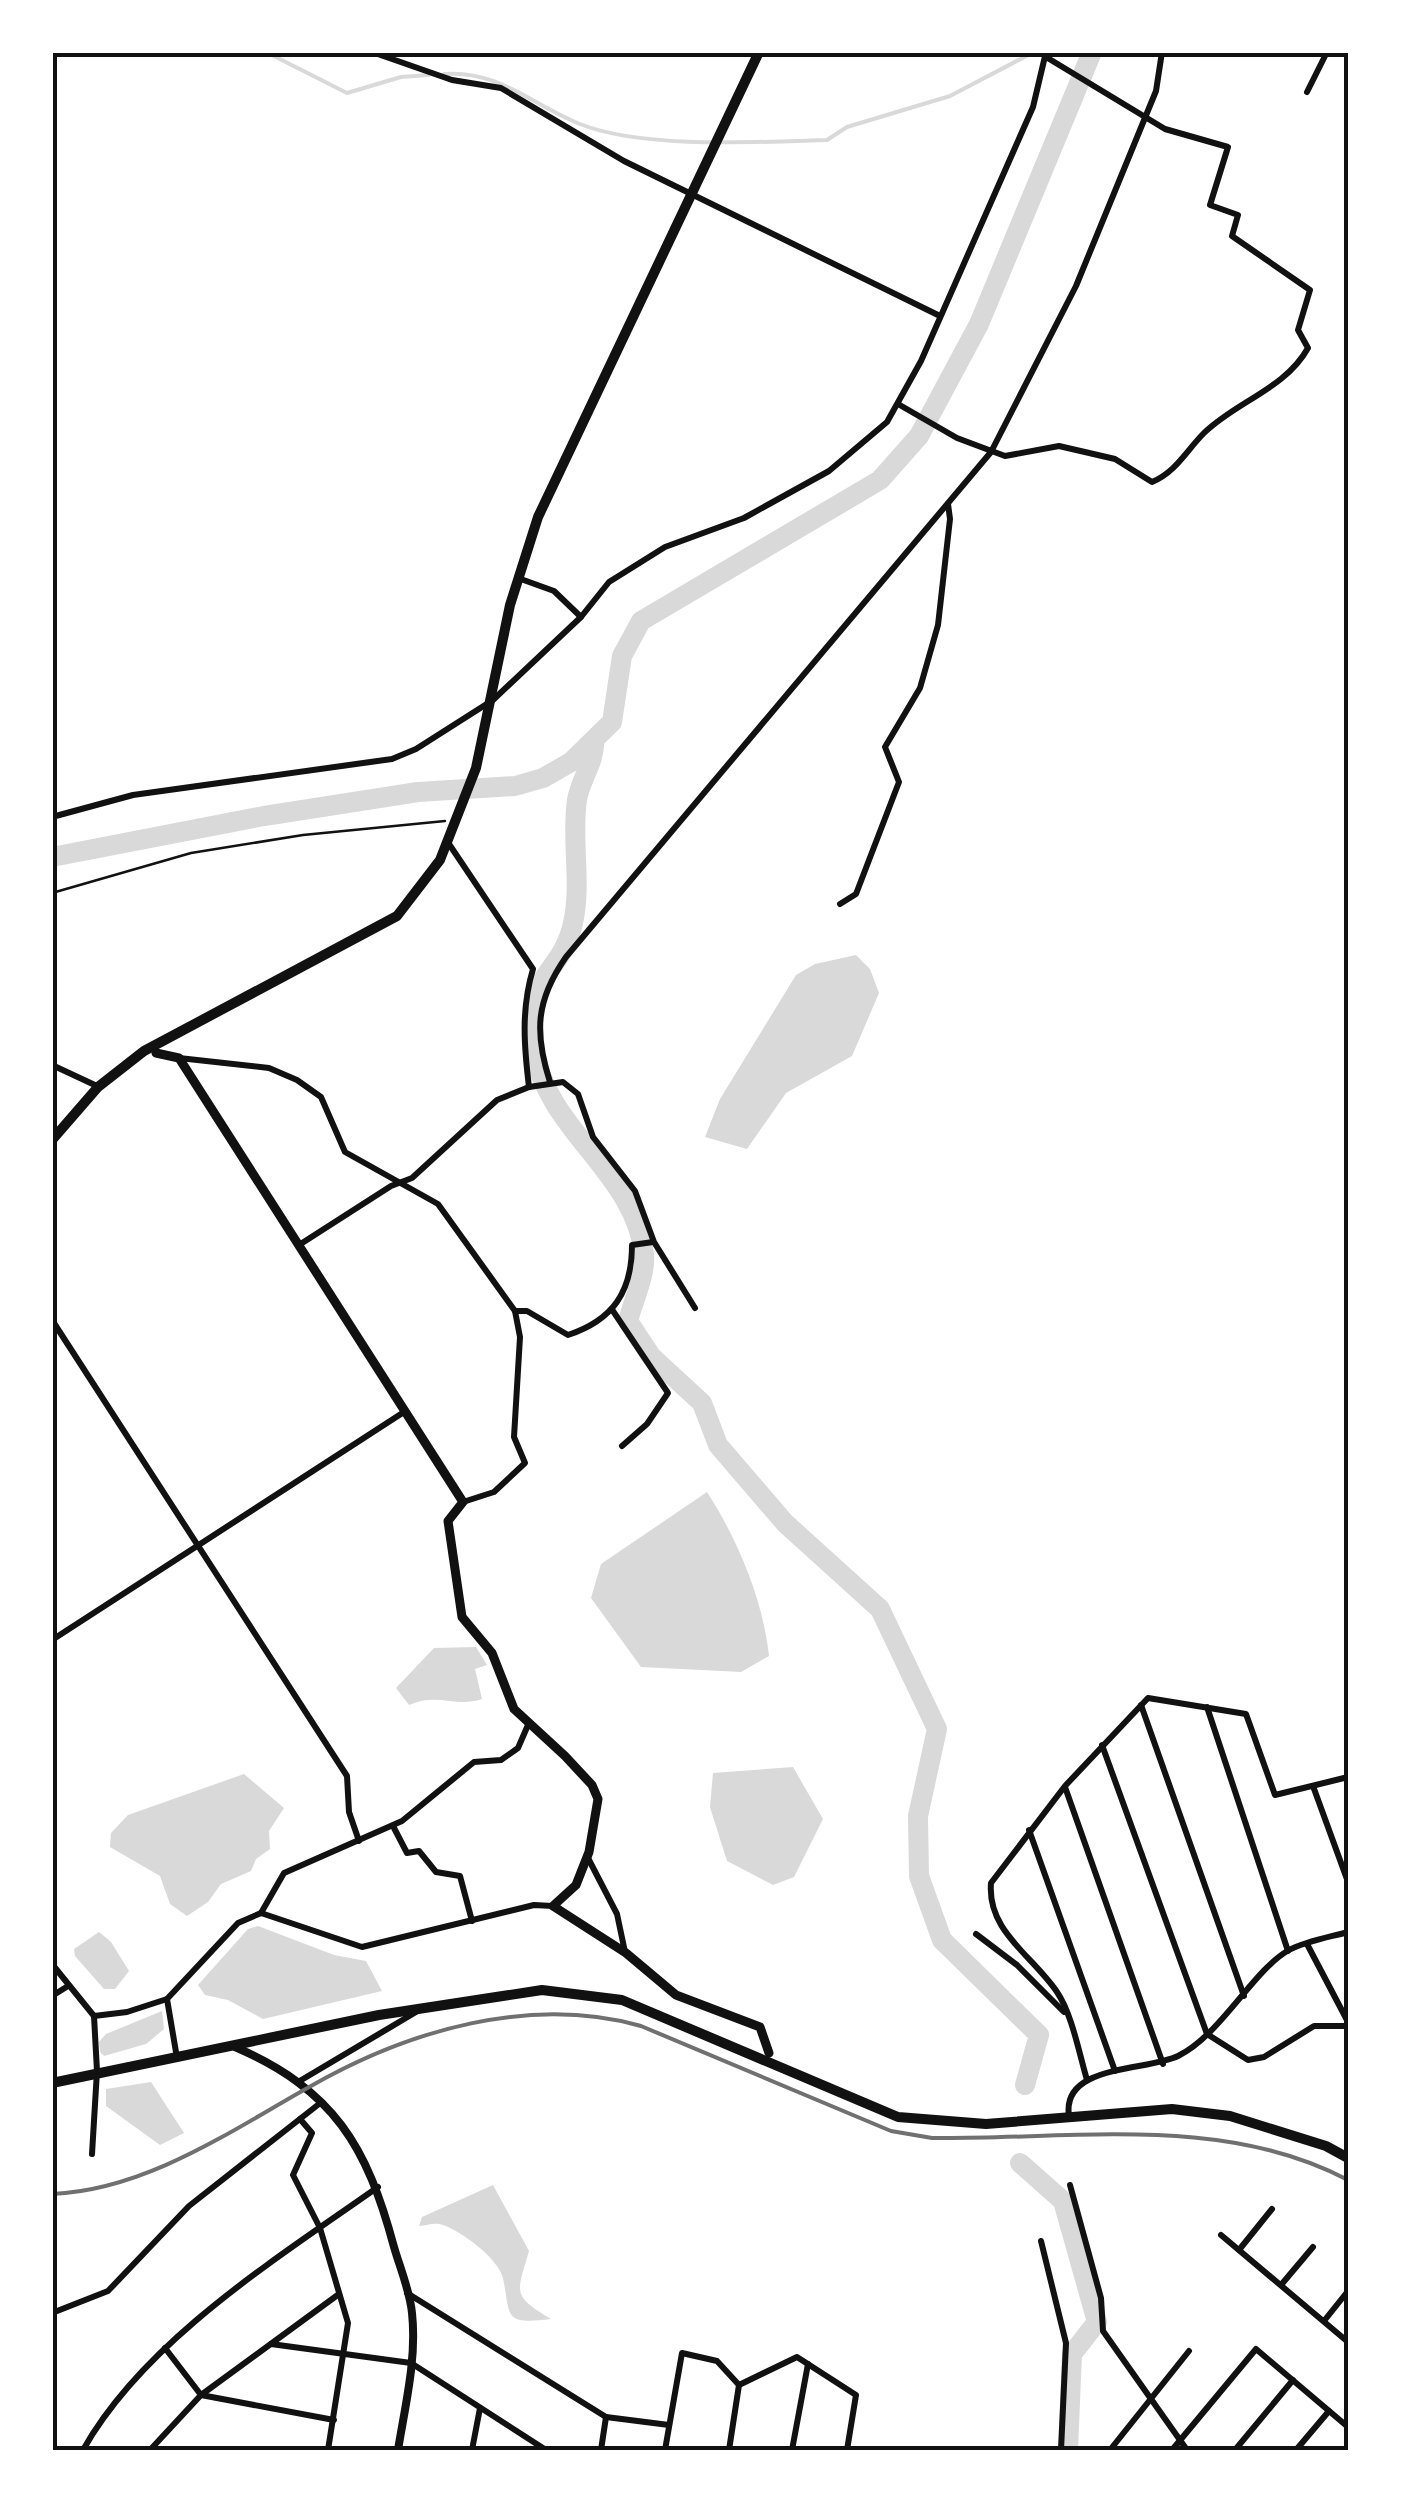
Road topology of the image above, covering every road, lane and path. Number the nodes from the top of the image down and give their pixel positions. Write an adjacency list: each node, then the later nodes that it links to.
1 (372, 52): 8 (street)
2 (759, 52): 8 (main road)
3 (1162, 52): 7 (street)
4 (1326, 52): 6 (street)
5 (1046, 55): 7 (street); 9 (street)
6 (1308, 92)
7 (1145, 116): 11 (street); 11 (street)
8 (692, 196): 9 (street); 13 (main road)
9 (938, 316): 10 (street)
10 (898, 404): 11 (street); 14 (street)
11 (992, 452): 12 (street)
12 (948, 504): 20 (street); 25 (street)
13 (518, 578): 14 (street); 15 (main road)
14 (581, 617): 15 (street)
15 (493, 700): 16 (street); 18 (main road)
16 (52, 817)
17 (448, 820): 19 (path)
18 (448, 842): 21 (main road); 27 (street)
19 (52, 894)
20 (840, 904)
21 (144, 1051): 22 (street); 26 (main road)
22 (156, 1053): 23 (main road)
23 (180, 1058): 29 (street); 31 (main road)
24 (52, 1065): 26 (street)
25 (550, 1082): 27 (street); 30 (street)
26 (98, 1087): 28 (main road)
27 (528, 1087): 29 (street)
28 (52, 1140)
29 (400, 1184): 31 (street); 33 (street)
30 (654, 1242): 32 (street); 34 (street)
31 (298, 1246): 36 (main road)
32 (694, 1308)
33 (515, 1310): 34 (street); 38 (street)
34 (613, 1311): 37 (street)
35 (52, 1320): 39 (street)
36 (404, 1412): 38 (main road); 39 (street)
37 (622, 1446)
38 (463, 1502): 43 (main road)
39 (197, 1545): 40 (street); 50 (street)
40 (52, 1640)
41 (1141, 1705): 42 (street); 44 (street); 64 (street)
42 (1207, 1706): 47 (street); 59 (street)
43 (528, 1724): 48 (street); 51 (main road)
44 (1102, 1745): 46 (street); 70 (street)
45 (1348, 1777): 47 (street)
46 (1065, 1786): 49 (street); 74 (street)
47 (1313, 1786): 52 (street)
48 (394, 1826): 50 (street); 55 (street)
49 (1030, 1830): 67 (street); 76 (street)
50 (358, 1841): 54 (street)
51 (587, 1856): 53 (main road); 60 (street)
52 (1348, 1882)
53 (552, 1906): 55 (street); 60 (main road)
54 (261, 1913): 55 (street); 65 (street)
55 (472, 1921)
56 (1348, 1932): 58 (street)
57 (976, 1934): 67 (street)
58 (1307, 1944): 59 (street); 69 (street)
59 (1288, 1950): 64 (street)
60 (626, 1953): 72 (main road)
61 (52, 1964): 62 (street)
62 (69, 1986): 63 (street); 68 (street)
63 (52, 1996)
64 (1244, 1996): 70 (street)
65 (167, 1998): 68 (street); 73 (street)
66 (421, 2009): 71 (main road); 72 (main road); 79 (street)
67 (1064, 2012): 77 (street)
68 (94, 2016): 75 (street)
69 (1348, 2024): 70 (street)
70 (1206, 2034): 74 (street)
71 (235, 2047): 73 (main road); 79 (street)
72 (769, 2057): 81 (main road)
73 (178, 2059): 75 (main road)
74 (1163, 2064): 76 (street)
75 (97, 2071): 78 (main road); 83 (street)
76 (1115, 2071): 77 (street)
77 (1087, 2080): 81 (street)
78 (52, 2082)
79 (298, 2082): 80 (street)
80 (320, 2104): 82 (street); 86 (street)
81 (1069, 2116): 84 (main road)
82 (300, 2118): 88 (street); 97 (street)
83 (92, 2154)
84 (1348, 2158)
85 (1070, 2185): 109 (street)
86 (378, 2187): 88 (street); 95 (street)
87 (1272, 2210): 92 (street)
88 (320, 2228): 96 (street); 101 (street)
89 (1221, 2235): 92 (street)
90 (1042, 2241): 129 (street)
91 (1313, 2246): 93 (street)
92 (1239, 2250): 93 (street)
93 (1281, 2285): 98 (street)
94 (1348, 2292): 98 (street)
95 (406, 2293): 104 (street); 112 (street)
96 (339, 2294): 100 (street); 103 (street)
97 (53, 2313)
98 (1324, 2321): 99 (street)
99 (1348, 2342)
100 (271, 2344): 103 (street); 108 (street)
101 (164, 2348): 108 (street); 118 (street)
102 (1189, 2351): 109 (street)
103 (345, 2355): 104 (street); 113 (street)
104 (412, 2362): 110 (street); 121 (street)
105 (808, 2364): 107 (street); 127 (street); 128 (street)
106 (1293, 2380): 111 (street); 116 (street); 133 (street)
107 (739, 2385): 114 (street); 126 (street)
108 (202, 2395): 113 (street); 119 (street)
109 (1150, 2397): 116 (street); 130 (street)
110 (480, 2408): 117 (street); 122 (street)
111 (1329, 2410): 115 (street); 134 (street)
112 (606, 2417): 114 (street); 124 (street)
113 (334, 2420): 120 (street)
114 (669, 2426): 125 (street)
115 (1348, 2427)
116 (1180, 2440): 131 (street); 132 (street)
117 (538, 2448): 123 (street)
118 (84, 2450)
119 (154, 2450)
120 (328, 2450)
121 (398, 2450)
122 (472, 2450)
123 (546, 2450)
124 (601, 2450)
125 (665, 2450)
126 (730, 2450)
127 (792, 2450)
128 (847, 2450)
129 (1062, 2450)
130 (1110, 2450)
131 (1172, 2450)
132 (1187, 2450)
133 (1234, 2450)
134 (1296, 2450)

